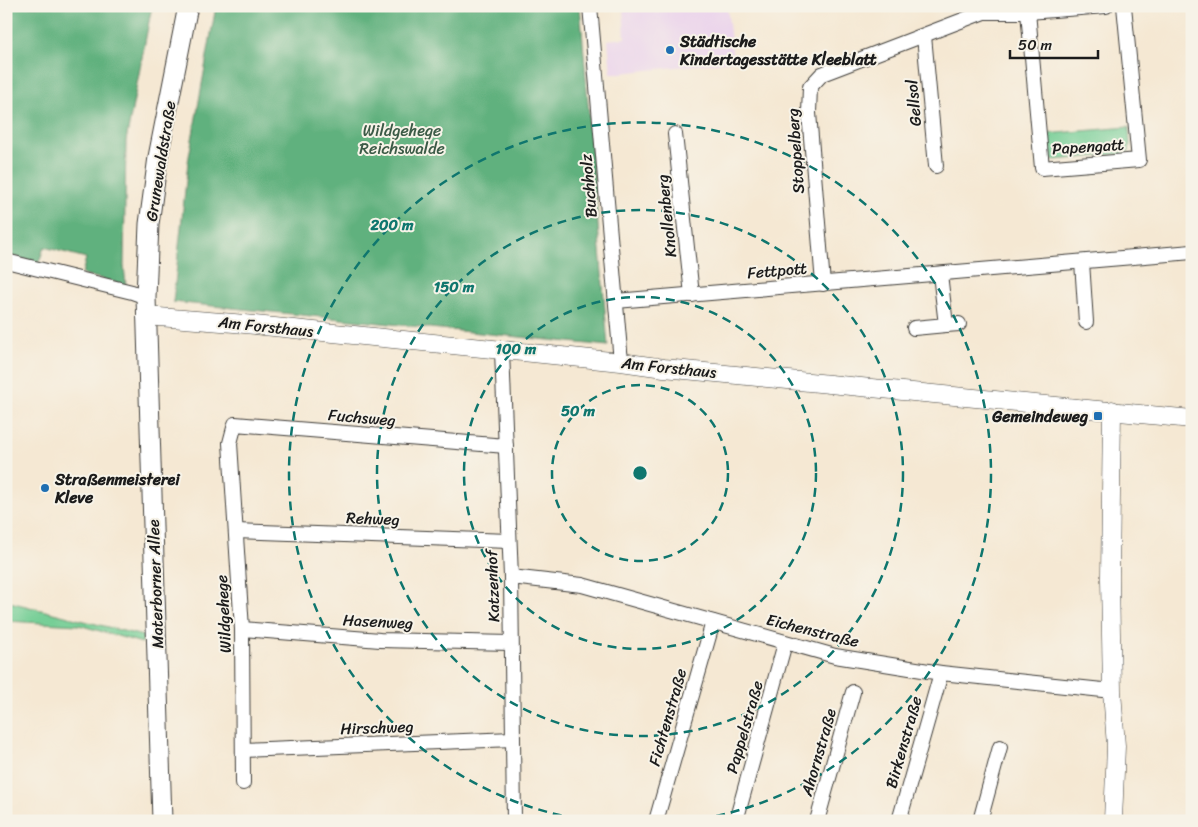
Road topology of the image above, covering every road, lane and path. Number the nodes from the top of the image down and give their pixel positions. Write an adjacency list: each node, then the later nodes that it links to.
1 (188, 6): 16 (main road, Grunewaldstraße)
2 (590, 6): 17 (street, Buchholz)
3 (1106, 6): 6 (street, Stoppelberg)
4 (1124, 6): 6 (street, Papengatt)
5 (984, 9): 6 (street, Stoppelberg); 7 (street, Stoppelberg)
6 (1028, 12)
7 (924, 36): 9 (street, Gellsol); 14 (street, Stoppelberg)
8 (675, 134): 15 (street, Knollenberg)
9 (936, 166)
10 (1192, 252): 12 (street, Fettpott)
11 (6, 261): 16 (street)
12 (1082, 262): 13 (street, Fettpott); 19 (street)
13 (940, 274): 14 (street, Fettpott); 20 (street)
14 (823, 284): 15 (street, Fettpott)
15 (692, 295): 17 (street, Fettpott)
16 (146, 297): 18 (main road, Grunewaldstraße)
17 (616, 302): 22 (street, Buchholz)
18 (146, 316): 21 (street, Am Forsthaus); 41 (main road, Materborner Allee)
19 (1086, 322)
20 (914, 328)
21 (502, 351): 22 (street, Am Forsthaus); 26 (street, Katzenhof)
22 (621, 362): 23 (street, Am Forsthaus)
23 (1112, 410): 24 (street, Am Forsthaus); 35 (street)
24 (1192, 419)
25 (230, 443): 26 (street, Fuchsweg); 27 (street, Wildgehege)
26 (506, 446): 28 (street, Katzenhof)
27 (236, 531): 28 (street, Rehweg); 31 (street, Wildgehege)
28 (508, 541): 29 (street, Katzenhof)
29 (511, 577): 30 (street, Eichenstraße); 32 (street, Katzenhof)
30 (712, 622): 33 (street, Eichenstraße); 43 (street, Fichtenstraße)
31 (242, 629): 32 (street, Hasenweg); 39 (street, Wildgehege)
32 (512, 643): 37 (street, Katzenhof)
33 (786, 643): 34 (street, Eichenstraße); 44 (street, Pappelstraße)
34 (941, 673): 35 (street, Eichenstraße); 46 (street, Birkenstraße)
35 (1112, 691): 48 (street)
36 (853, 692): 45 (street, Ahornstraße)
37 (513, 739): 39 (street, Hirschweg); 42 (street, Katzenhof)
38 (1000, 748): 47 (street)
39 (243, 750): 40 (street, Wildgehege)
40 (243, 783)
41 (162, 821)
42 (514, 821)
43 (656, 821)
44 (736, 821)
45 (817, 821)
46 (899, 821)
47 (980, 821)
48 (1113, 821)

